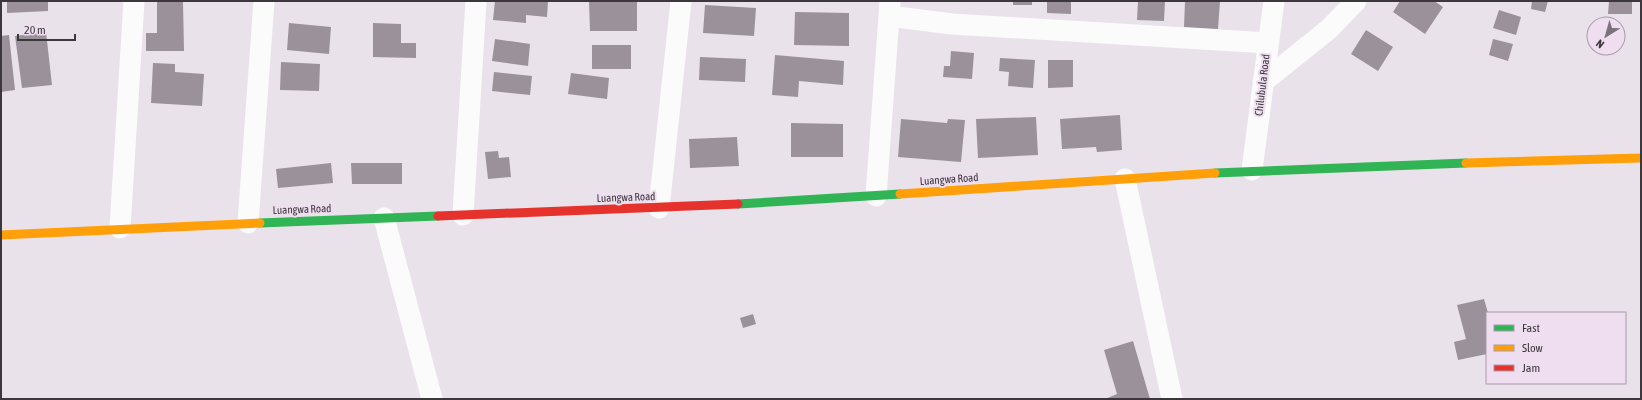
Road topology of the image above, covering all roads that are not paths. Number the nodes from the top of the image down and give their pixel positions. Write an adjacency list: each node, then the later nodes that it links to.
1 (134, 1): 18 (street)
2 (264, 1): 17 (street)
3 (476, 1): 15 (street)
4 (681, 1): 14 (street)
5 (1274, 1): 8 (street, Chilubula Road)
6 (1356, 1): 9 (street)
7 (889, 8): 8 (street); 13 (street)
8 (1268, 43): 9 (street, Chilubula Road)
9 (1263, 82): 11 (street, Chilubula Road)
10 (1641, 158): 11 (street, Luangwa Road)
11 (1252, 170): 12 (street, Luangwa Road)
12 (1125, 179): 13 (street, Luangwa Road); 21 (street)
13 (876, 196): 14 (street, Luangwa Road)
14 (659, 208): 15 (street, Luangwa Road)
15 (463, 215): 16 (street, Luangwa Road)
16 (384, 218): 17 (street, Luangwa Road); 20 (street)
17 (248, 223): 18 (street, Luangwa Road)
18 (120, 228): 19 (street, Luangwa Road)
19 (1, 235)
20 (432, 399)
21 (1172, 399)

